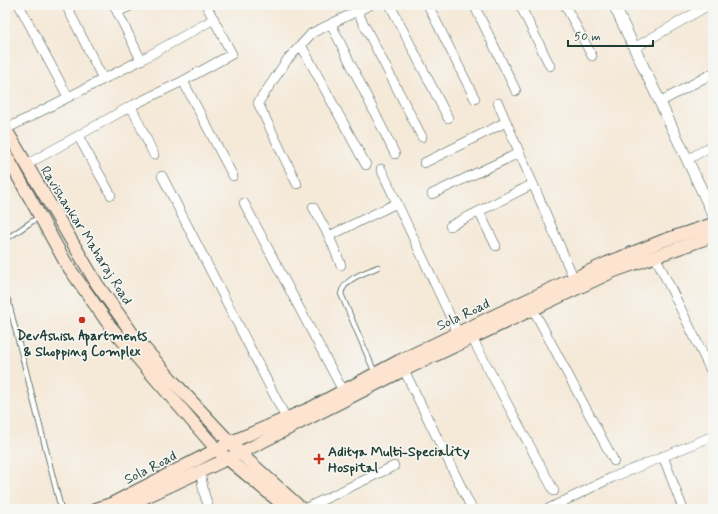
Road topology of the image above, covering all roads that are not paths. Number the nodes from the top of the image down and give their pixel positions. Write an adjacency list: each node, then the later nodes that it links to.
1 (19, 5): 26 (street)
2 (66, 5): 23 (street)
3 (133, 5): 13 (street)
4 (206, 5): 15 (street)
5 (370, 5): 14 (street)
6 (390, 5): 31 (street)
7 (428, 5): 27 (street)
8 (474, 5): 25 (street)
9 (520, 5): 21 (street)
10 (565, 5): 19 (street)
11 (615, 5): 18 (street)
12 (709, 5): 18 (street)
13 (115, 8): 20 (street)
14 (357, 11): 16 (street); 35 (street)
15 (214, 19): 20 (street); 24 (street)
16 (331, 24): 17 (street); 39 (street)
17 (301, 45): 43 (street); 48 (street)
18 (634, 48): 28 (street)
19 (592, 56)
20 (141, 60): 23 (street)
21 (550, 66)
22 (713, 73): 28 (street)
23 (103, 79): 26 (street)
24 (183, 81): 30 (street); 47 (street)
25 (516, 91)
26 (68, 97): 33 (street)
27 (475, 99)
28 (660, 102): 41 (street)
29 (498, 103): 32 (street)
30 (131, 106): 34 (street); 40 (street)
31 (448, 118)
32 (506, 122): 38 (street); 42 (street)
33 (5, 128): 44 (main road, Ravishankar Maharaj Road)
34 (78, 136): 44 (street); 51 (street)
35 (422, 137)
36 (713, 145): 41 (street)
37 (5, 153): 57 (main road, Ravishankar Maharaj Road)
38 (519, 153): 49 (street); 50 (street)
39 (395, 154)
40 (154, 155)
41 (687, 160): 56 (street)
42 (424, 163)
43 (366, 165)
44 (26, 166): 78 (main road, Ravishankar Maharaj Road)
45 (381, 169): 53 (street)
46 (162, 176): 76 (street)
47 (234, 176)
48 (297, 184)
49 (532, 184): 55 (street); 67 (street)
50 (432, 194)
51 (111, 195)
52 (244, 203): 75 (street)
53 (397, 203): 60 (street); 70 (street)
54 (313, 207): 60 (street)
55 (479, 212): 59 (street); 63 (street)
56 (713, 214)
57 (40, 216): 62 (lane); 80 (main road, Ravishankar Maharaj Road)
58 (713, 224): 67 (main road, Sola Road)
59 (450, 226)
60 (329, 236): 65 (street)
61 (713, 236): 64 (main road, Sola Road)
62 (5, 240)
63 (496, 246)
64 (655, 256): 69 (main road, Sola Road); 74 (street)
65 (341, 265)
66 (378, 267): 73 (lane)
67 (574, 278): 70 (main road, Sola Road)
68 (8, 300): 89 (lane)
69 (533, 309): 71 (main road, Sola Road); 82 (street)
70 (458, 333): 73 (main road, Sola Road)
71 (472, 338): 72 (main road, Sola Road); 85 (street)
72 (404, 370): 79 (main road, Sola Road); 93 (street)
73 (376, 374): 75 (main road, Sola Road)
74 (713, 375)
75 (343, 391): 76 (main road, Sola Road)
76 (286, 418): 78 (main road, Sola Road)
77 (713, 436): 81 (street)
78 (231, 442): 79 (main road, Ravishankar Maharaj Road); 80 (main road, Sola Road)
79 (240, 453): 80 (main road, Sola Road); 92 (main road, Ravishankar Maharaj Road)
80 (221, 454): 84 (main road, Sola Road); 87 (main road, Sola Road); 91 (main road, Ravishankar Maharaj Road)
81 (663, 456): 94 (street); 95 (street)
82 (614, 461)
83 (394, 466): 92 (street)
84 (200, 470): 87 (main road, Sola Road); 90 (street)
85 (554, 490)
86 (5, 506): 88 (lane)
87 (107, 508)
88 (6, 509)
89 (61, 509)
90 (209, 509)
91 (288, 509)
92 (303, 509)
93 (472, 509)
94 (548, 509)
95 (683, 509)

